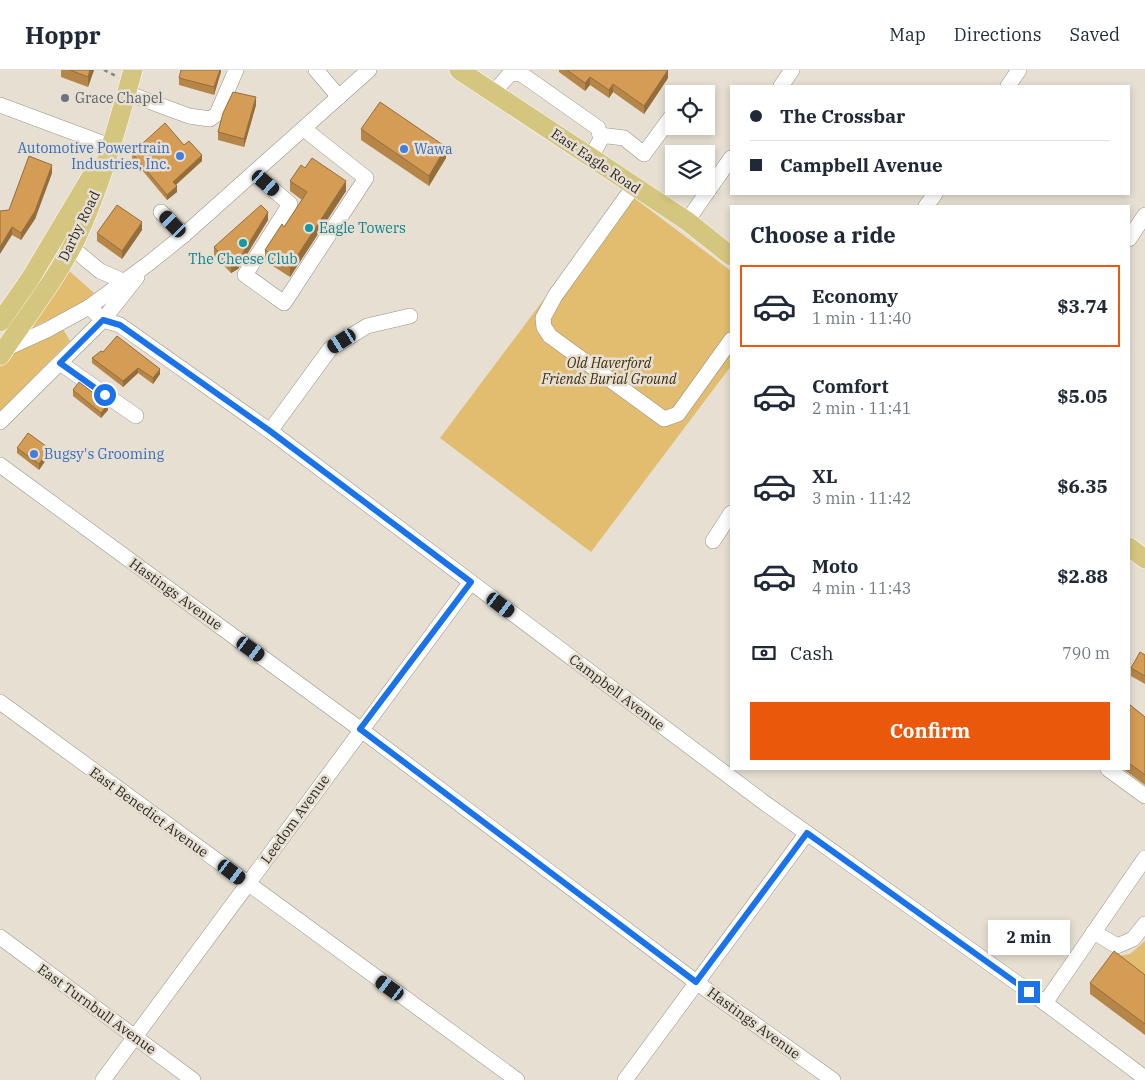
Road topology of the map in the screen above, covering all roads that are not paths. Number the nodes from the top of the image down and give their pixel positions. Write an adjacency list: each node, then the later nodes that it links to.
1 (133, 70): 10 (main road)
2 (236, 70): 10 (street)
3 (316, 70): 12 (street)
4 (369, 70): 12 (street, Darby Road)
5 (459, 70): 11 (main road, East Eagle Road)
6 (792, 70): 8 (street)
7 (1019, 70): 9 (street)
8 (782, 85)
9 (1009, 85)
10 (127, 93): 17 (main road)
11 (493, 93): 16 (street); 18 (main road, East Eagle Road)
12 (339, 97): 15 (street, Darby Road)
13 (0, 105): 17 (street)
14 (665, 125): 16 (street)
15 (304, 129): 20 (street, Darby Road); 20 (street)
16 (600, 134): 18 (street)
17 (110, 146): 27 (main road, Darby Road); 34 (main road, Darby Road)
18 (591, 157): 21 (main road, East Eagle Road)
19 (730, 159): 24 (street)
20 (254, 173): 25 (street, Darby Road)
21 (634, 186): 24 (main road, East Eagle Road); 35 (street)
22 (161, 212): 25 (street)
23 (1145, 214): 26 (street)
24 (687, 221): 28 (main road, East Eagle Road)
25 (184, 235): 29 (street, Darby Road)
26 (1130, 237)
27 (71, 247): 30 (street); 36 (main road, Darby Road)
28 (730, 255)
29 (148, 264): 30 (street, Darby Road); 33 (street, Darby Road)
30 (123, 281): 31 (street, Darby Road)
31 (89, 307): 33 (street, Campbell Avenue); 36 (street, Darby Road)
32 (410, 316): 40 (street)
33 (103, 320): 37 (street, Darby Road); 40 (street, Campbell Avenue)
34 (0, 322)
35 (730, 341)
36 (1, 352)
37 (60, 363): 38 (street); 39 (street, Darby Road)
38 (136, 416)
39 (0, 422)
40 (270, 431): 46 (street, Campbell Avenue)
41 (0, 465): 48 (street, Hastings Avenue)
42 (730, 515): 43 (street)
43 (713, 541)
44 (1130, 548): 45 (main road)
45 (1145, 559)
46 (471, 582): 48 (street, Leedom Avenue); 51 (street, Campbell Avenue)
47 (0, 702): 53 (street, East Benedict Avenue)
48 (360, 729): 53 (street, Leedom Avenue); 57 (street, Hastings Avenue)
49 (1109, 770): 50 (street)
50 (1145, 796)
51 (807, 833): 57 (street); 58 (street, Campbell Avenue)
52 (1145, 858): 55 (street)
53 (247, 884): 59 (street, Leedom Avenue); 63 (street, East Benedict Avenue)
54 (1145, 924): 55 (street)
55 (1094, 932): 58 (street)
56 (0, 937): 59 (street, East Turnbull Avenue)
57 (696, 982): 64 (street); 65 (street, Hastings Avenue)
58 (1045, 1003): 60 (street, Campbell Avenue)
59 (135, 1036): 61 (street, Leedom Avenue); 62 (street, East Turnbull Avenue)
60 (1145, 1078)
61 (103, 1080)
62 (193, 1080)
63 (517, 1080)
64 (625, 1080)
65 (833, 1080)

